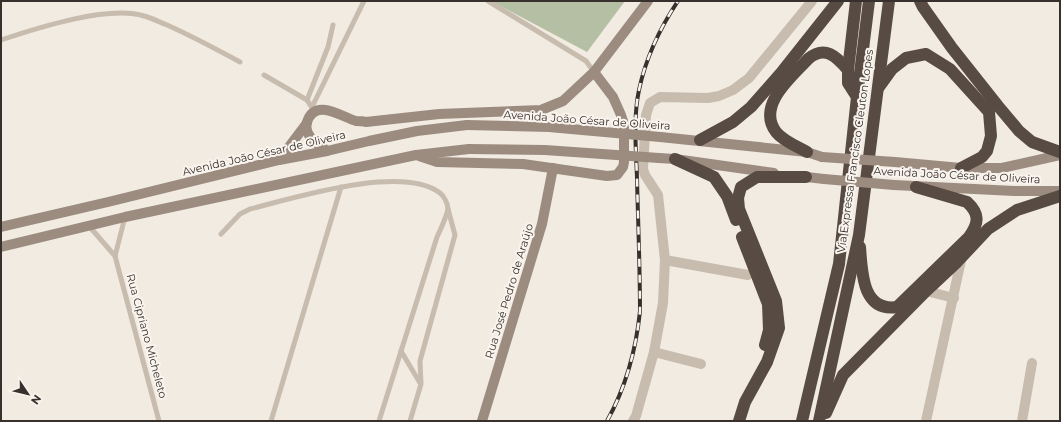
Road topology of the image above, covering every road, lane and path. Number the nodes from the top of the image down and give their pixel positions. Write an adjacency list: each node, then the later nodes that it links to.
1 (364, 1): 19 (lane)
2 (488, 1): 14 (lane)
3 (648, 1): 14 (main road)
4 (812, 1): 45 (street)
5 (838, 1): 21 (highway)
6 (856, 1): 13 (highway)
7 (869, 1): 17 (highway, Via Expressa Francisco Cleuton Lopes)
8 (889, 1): 16 (highway, Via Expressa Francisco Cleuton Lopes)
9 (920, 1): 24 (highway)
10 (333, 25): 18 (lane)
11 (1, 40): 12 (lane)
12 (240, 62)
13 (848, 70): 17 (highway); 23 (highway)
14 (594, 72): 19 (main road); 29 (main road)
15 (264, 75): 18 (lane)
16 (877, 90): 30 (highway); 41 (highway, Via Expressa Francisco Cleuton Lopes)
17 (857, 97): 54 (highway, Via Expressa Francisco Cleuton Lopes)
18 (307, 100): 19 (lane)
19 (314, 109): 20 (main road)
20 (307, 123): 22 (main road); 28 (main road)
21 (700, 140): 22 (main road, Avenida João César de Oliveira, bridge); 23 (main road, Avenida João César de Oliveira)
22 (327, 152): 28 (main road, Avenida João César de Oliveira)
23 (807, 152): 30 (main road, Avenida João César de Oliveira, bridge)
24 (1060, 152)
25 (416, 155): 27 (main road, Avenida João César de Oliveira, bridge); 29 (main road); 37 (main road, Avenida João César de Oliveira)
26 (1060, 155): 30 (main road, Avenida João César de Oliveira)
27 (675, 159): 31 (main road, Avenida João César de Oliveira); 61 (highway)
28 (279, 160): 39 (main road, Avenida João César de Oliveira)
29 (553, 168): 59 (main road, Rua José Pedro de Araújo)
30 (961, 168)
31 (806, 177): 33 (main road, Avenida João César de Oliveira, bridge); 62 (highway)
32 (341, 187): 36 (lane); 40 (lane); 56 (lane)
33 (916, 187): 34 (main road, Avenida João César de Oliveira); 41 (highway)
34 (1060, 192)
35 (1060, 196): 44 (highway)
36 (448, 208): 49 (lane); 53 (lane)
37 (125, 217): 38 (main road, Avenida João César de Oliveira); 43 (lane, Rua Cipriano Micheleto)
38 (89, 226): 42 (main road, Avenida João César de Oliveira); 43 (lane, Rua Cipriano Micheleto)
39 (1, 227)
40 (220, 234)
41 (859, 235): 65 (highway, Via Expressa Francisco Cleuton Lopes)
42 (1, 247)
43 (115, 256): 55 (lane, Rua Cipriano Micheleto)
44 (962, 256): 47 (highway); 48 (street)
45 (665, 260): 46 (street); 50 (street)
46 (748, 275)
47 (926, 291): 48 (street); 66 (highway)
48 (954, 298): 67 (street)
49 (401, 351): 53 (lane); 57 (lane)
50 (654, 352): 52 (street); 60 (street)
51 (1032, 363): 68 (street)
52 (701, 364)
53 (421, 384): 58 (lane)
54 (806, 401): 63 (highway); 64 (highway, Via Expressa Francisco Cleuton Lopes)
55 (159, 421)
56 (271, 421)
57 (379, 421)
58 (410, 421)
59 (482, 421)
60 (633, 421)
61 (732, 421)
62 (739, 421)
63 (794, 421)
64 (802, 421)
65 (819, 421)
66 (822, 421)
67 (926, 421)
68 (1022, 421)

